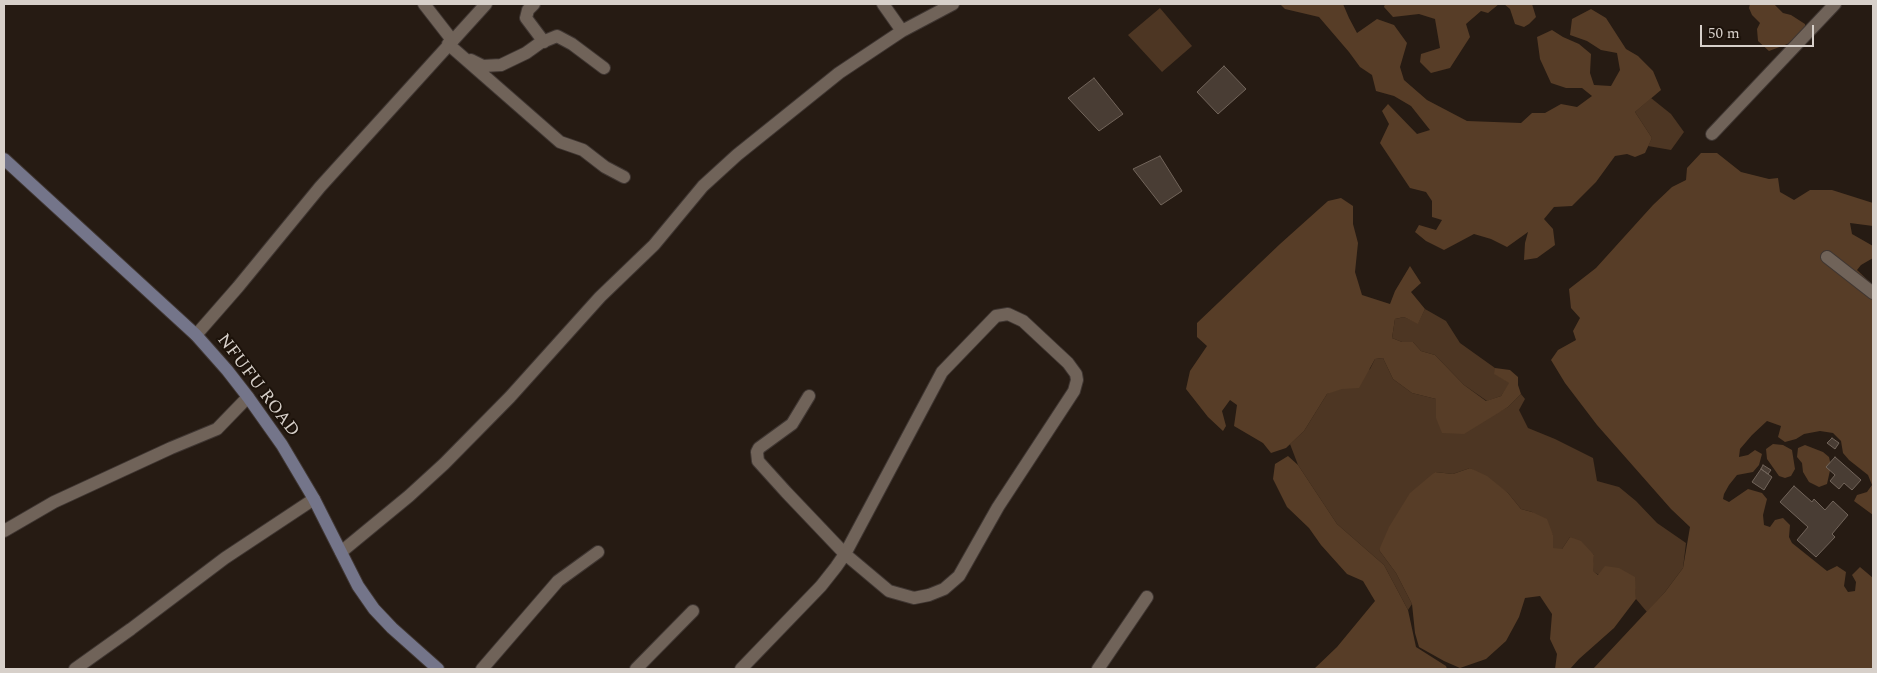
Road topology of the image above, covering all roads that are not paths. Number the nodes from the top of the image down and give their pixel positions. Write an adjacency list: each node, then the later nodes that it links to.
1 (424, 4): 8 (street)
2 (486, 4): 8 (street)
3 (534, 4): 9 (street)
4 (883, 4): 7 (street)
5 (953, 4): 7 (street)
6 (1834, 4): 12 (street)
7 (902, 31): 22 (street)
8 (450, 42): 10 (street); 17 (street)
9 (544, 42): 10 (street); 11 (street)
10 (460, 55): 14 (street)
11 (604, 68)
12 (1712, 134)
13 (4, 159): 17 (street, NFUFU ROAD)
14 (624, 177)
15 (1827, 257): 16 (street)
16 (1873, 294)
17 (196, 335): 19 (street, NFUFU ROAD)
18 (809, 396): 24 (street)
19 (248, 397): 20 (street, NFUFU ROAD); 21 (street)
20 (314, 499): 22 (street, NFUFU ROAD); 28 (street)
21 (4, 531)
22 (341, 552): 27 (street, NFUFU ROAD)
23 (598, 552): 29 (street)
24 (845, 554): 24 (street); 31 (street)
25 (1147, 597): 32 (street)
26 (693, 610): 30 (street)
27 (434, 668)
28 (75, 669)
29 (482, 669)
30 (636, 669)
31 (741, 669)
32 (1098, 669)

